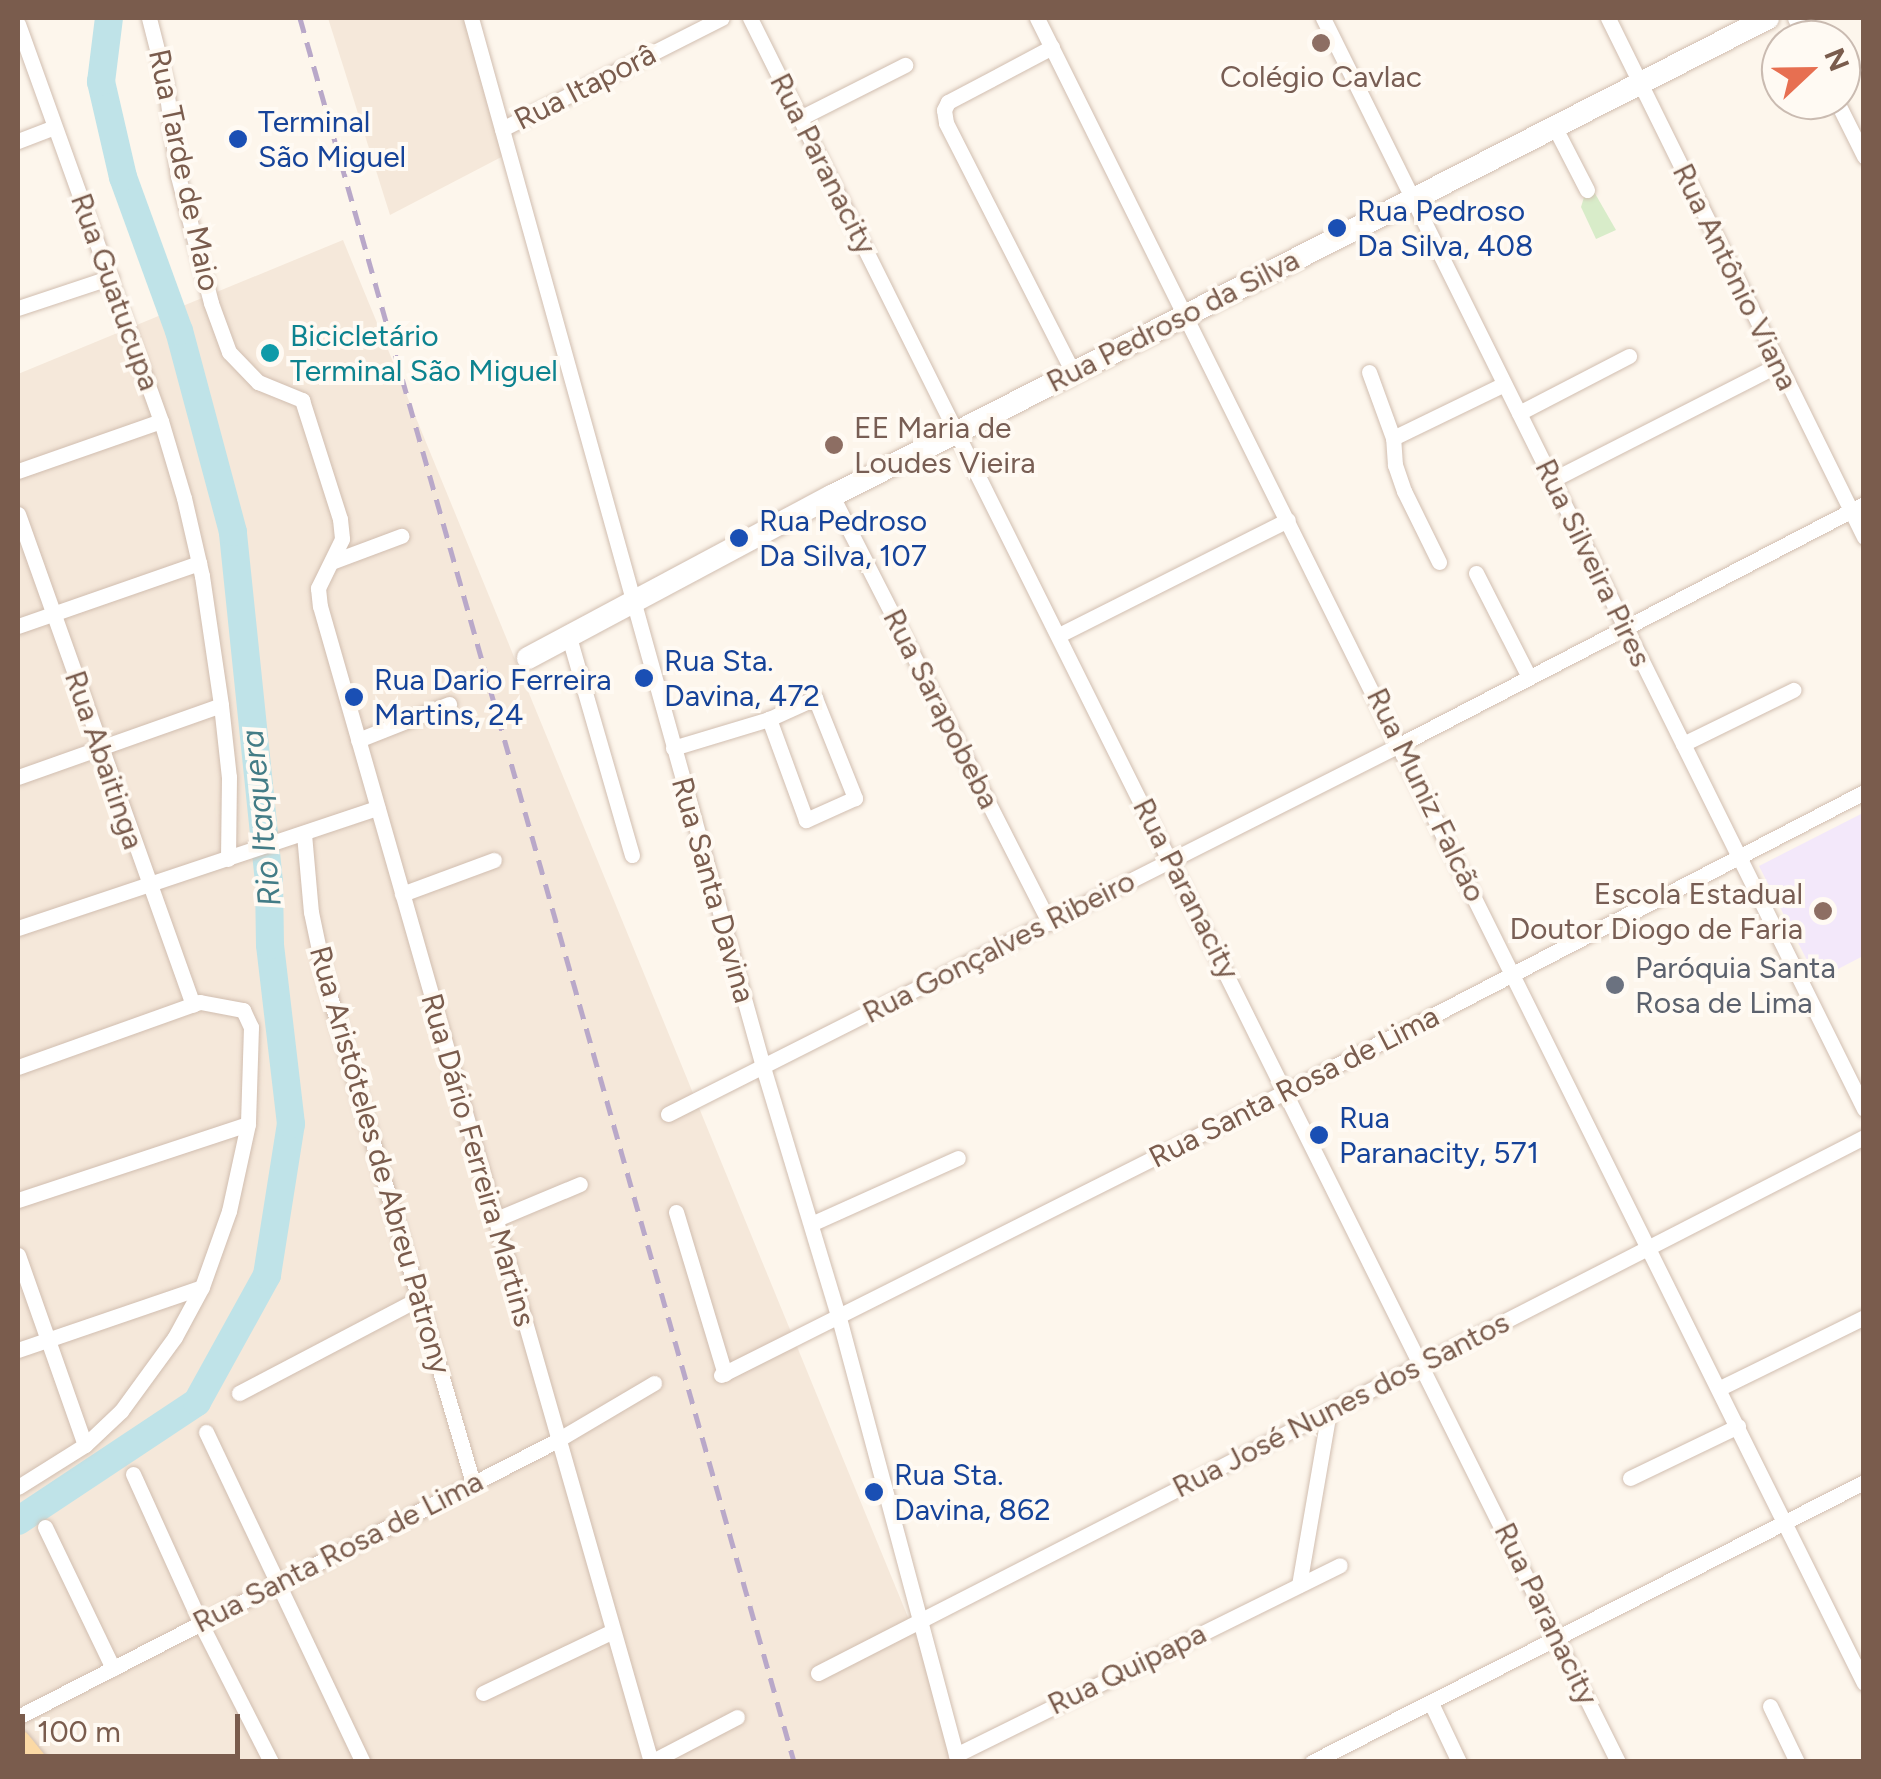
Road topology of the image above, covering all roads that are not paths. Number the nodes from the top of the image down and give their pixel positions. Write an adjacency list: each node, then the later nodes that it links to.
1 (149, 18): 30 (street, Rua Tarde de Maio)
2 (470, 18): 17 (street, Rua Santa Davina)
3 (722, 18): 17 (street, Rua Itaporâ)
4 (750, 18): 13 (street, Rua Paranacity)
5 (1037, 18): 10 (street, Rua Muniz Falcão)
6 (1323, 18): 21 (street, Rua Silveira Pires)
7 (1608, 18): 12 (street, Rua Antônio Viana)
8 (1768, 18): 12 (street, Rua Pedroso da Silva)
9 (18, 24): 16 (street, Rua Guatucupa)
10 (1052, 48): 24 (street, Rua Muniz Falcão); 27 (street)
11 (905, 65): 13 (street)
12 (1640, 82): 15 (street, Rua Pedroso da Silva); 26 (street, Rua Antônio Viana)
13 (800, 118): 33 (street, Rua Paranacity)
14 (1846, 120): 19 (street)
15 (1554, 126): 20 (street); 21 (street, Rua Pedroso da Silva)
16 (54, 127): 18 (street); 22 (street, Rua Guatucupa)
17 (502, 129): 47 (street, Rua Santa Davina)
18 (18, 141)
19 (1864, 156)
20 (1587, 190)
21 (1414, 198): 24 (street, Rua Pedroso da Silva); 29 (street, Rua Silveira Pires)
22 (110, 278): 23 (street); 32 (street, Rua Guatucupa)
23 (18, 308)
24 (1186, 315): 27 (street, Rua Pedroso da Silva); 40 (street, Rua Muniz Falcão)
25 (1628, 356): 31 (street)
26 (1778, 365): 36 (street); 38 (street, Rua Antônio Viana)
27 (1072, 372): 33 (street, Rua Pedroso da Silva)
28 (1369, 372): 34 (street)
29 (1504, 384): 31 (street, Rua Silveira Pires); 34 (street)
30 (302, 400): 43 (street, Rua Dário Ferreira Martins)
31 (1519, 413): 36 (street, Rua Silveira Pires)
32 (161, 421): 35 (street); 45 (street, Rua Guatucupa)
33 (957, 432): 37 (street, Rua Pedroso da Silva); 51 (street, Rua Paranacity)
34 (1393, 438): 44 (street)
35 (18, 472)
36 (1552, 480): 50 (street, Rua Silveira Pires)
37 (832, 496): 47 (street, Rua Pedroso da Silva); 75 (street, Rua Sarapobeba)
38 (1857, 507): 42 (street, Rua Antônio Viana); 50 (street, Rua Gonçalves Ribeiro)
39 (18, 514): 48 (street, Rua Abaitinga)
40 (1288, 520): 51 (street); 60 (street, Rua Muniz Falcão)
41 (402, 536): 43 (street)
42 (1864, 537)
43 (334, 561): 59 (street, Rua Dário Ferreira Martins)
44 (1439, 562)
45 (199, 563): 48 (street); 57 (street)
46 (1476, 574): 54 (street)
47 (633, 600): 52 (street, Rua Pedroso da Silva); 63 (street, Rua Santa Davina)
48 (53, 614): 49 (street); 62 (street, Rua Abaitinga)
49 (18, 626)
50 (1625, 627): 54 (street, Rua Gonçalves Ribeiro); 61 (street, Rua Silveira Pires)
51 (1059, 635): 72 (street, Rua Paranacity)
52 (569, 637): 53 (street, Rua Pedroso da Silva); 69 (street)
53 (528, 658)
54 (1529, 676): 60 (street, Rua Gonçalves Ribeiro)
55 (1793, 690): 61 (street)
56 (449, 704): 59 (street)
57 (221, 705): 62 (street); 68 (street)
58 (769, 719): 58 (street); 63 (street)
59 (358, 740): 66 (street, Rua Dário Ferreira Martins)
60 (1401, 744): 72 (street, Rua Gonçalves Ribeiro); 77 (street, Rua Muniz Falcão)
61 (1683, 744): 70 (street, Rua Silveira Pires)
62 (98, 748): 64 (street); 73 (street, Rua Abaitinga)
63 (673, 748): 80 (street, Rua Santa Davina)
64 (18, 776)
65 (1864, 792): 70 (street, Rua Santa Rosa de Lima)
66 (377, 808): 67 (street); 74 (street, Rua Dário Ferreira Martins)
67 (298, 836): 68 (street); 95 (street, Rua Aristóteles de Abreu Patrony)
68 (236, 856): 73 (street)
69 (632, 856)
70 (1738, 856): 77 (street, Rua Santa Rosa de Lima); 82 (street, Rua Silveira Pires)
71 (494, 860): 74 (street)
72 (1171, 860): 75 (street, Rua Gonçalves Ribeiro); 81 (street, Rua Paranacity)
73 (148, 884): 76 (street); 78 (street, Rua Abaitinga)
74 (402, 894): 90 (street, Rua Dário Ferreira Martins)
75 (1050, 923): 80 (street, Rua Gonçalves Ribeiro)
76 (18, 928)
77 (1515, 975): 81 (street, Rua Santa Rosa de Lima); 92 (street, Rua Muniz Falcão)
78 (193, 1006): 79 (street); 84 (street)
79 (18, 1067)
80 (762, 1067): 83 (street, Rua Gonçalves Ribeiro); 91 (street, Rua Santa Davina)
81 (1287, 1091): 97 (street, Rua Santa Rosa de Lima); 100 (street, Rua Paranacity)
82 (1864, 1109)
83 (668, 1114)
84 (248, 1124): 88 (street); 94 (street)
85 (1864, 1137): 92 (street, Rua José Nunes dos Santos)
86 (958, 1158): 91 (street)
87 (580, 1184): 90 (street)
88 (18, 1200)
89 (676, 1212): 97 (street, Rua Santa Rosa de Lima)
90 (494, 1220): 107 (street, Rua Dário Ferreira Martins)
91 (810, 1224): 97 (street, Rua Santa Davina)
92 (1650, 1248): 100 (street, Rua José Nunes dos Santos); 102 (street, Rua Muniz Falcão)
93 (18, 1255): 98 (street)
94 (202, 1287): 98 (street); 108 (street)
95 (420, 1298): 103 (street); 111 (street, Rua Aristóteles de Abreu Patrony)
96 (1864, 1317): 102 (street)
97 (839, 1318): 120 (street, Rua Santa Davina)
98 (48, 1340): 99 (street); 108 (street)
99 (18, 1350)
100 (1422, 1364): 104 (street, Rua José Nunes dos Santos); 122 (street, Rua Paranacity)
101 (654, 1383): 107 (street, Rua Santa Rosa de Lima)
102 (1720, 1388): 105 (street, Rua Muniz Falcão)
103 (239, 1393)
104 (1329, 1411): 118 (street); 120 (street, Rua José Nunes dos Santos)
105 (1738, 1426): 110 (street); 114 (street, Rua Muniz Falcão)
106 (206, 1432): 117 (street)
107 (556, 1441): 111 (street, Rua Santa Rosa de Lima); 121 (street, Rua Dário Ferreira Martins)
108 (84, 1445): 113 (street)
109 (133, 1474): 119 (street)
110 (1630, 1478)
111 (473, 1482): 117 (street, Rua Santa Rosa de Lima)
112 (1864, 1482): 114 (street)
113 (18, 1486)
114 (1786, 1523): 122 (street); 125 (street, Rua Muniz Falcão)
115 (45, 1527): 123 (street)
116 (1340, 1565): 118 (street, Rua Quipapa)
117 (274, 1583): 119 (street, Rua Santa Rosa de Lima); 136 (street)
118 (1300, 1585): 133 (street, Rua Quipapa)
119 (200, 1622): 123 (street, Rua Santa Rosa de Lima); 135 (street)
120 (917, 1622): 124 (street, Rua José Nunes dos Santos); 133 (street, Rua Santa Davina)
121 (610, 1632): 126 (street); 137 (street, Rua Dário Ferreira Martins)
122 (1558, 1638): 127 (street); 140 (street, Rua Paranacity)
123 (113, 1668): 129 (street, Rua Santa Rosa de Lima)
124 (818, 1673)
125 (1864, 1683)
126 (483, 1692)
127 (1431, 1703): 132 (street); 139 (street)
128 (1770, 1706): 141 (street)
129 (18, 1716)
130 (737, 1717): 137 (street)
131 (18, 1742): 134 (main road)
132 (1332, 1757): 138 (street)
133 (956, 1758)
134 (34, 1762)
135 (271, 1762)
136 (363, 1762)
137 (650, 1762)
138 (1312, 1762)
139 (1459, 1762)
140 (1618, 1762)
141 (1797, 1762)

